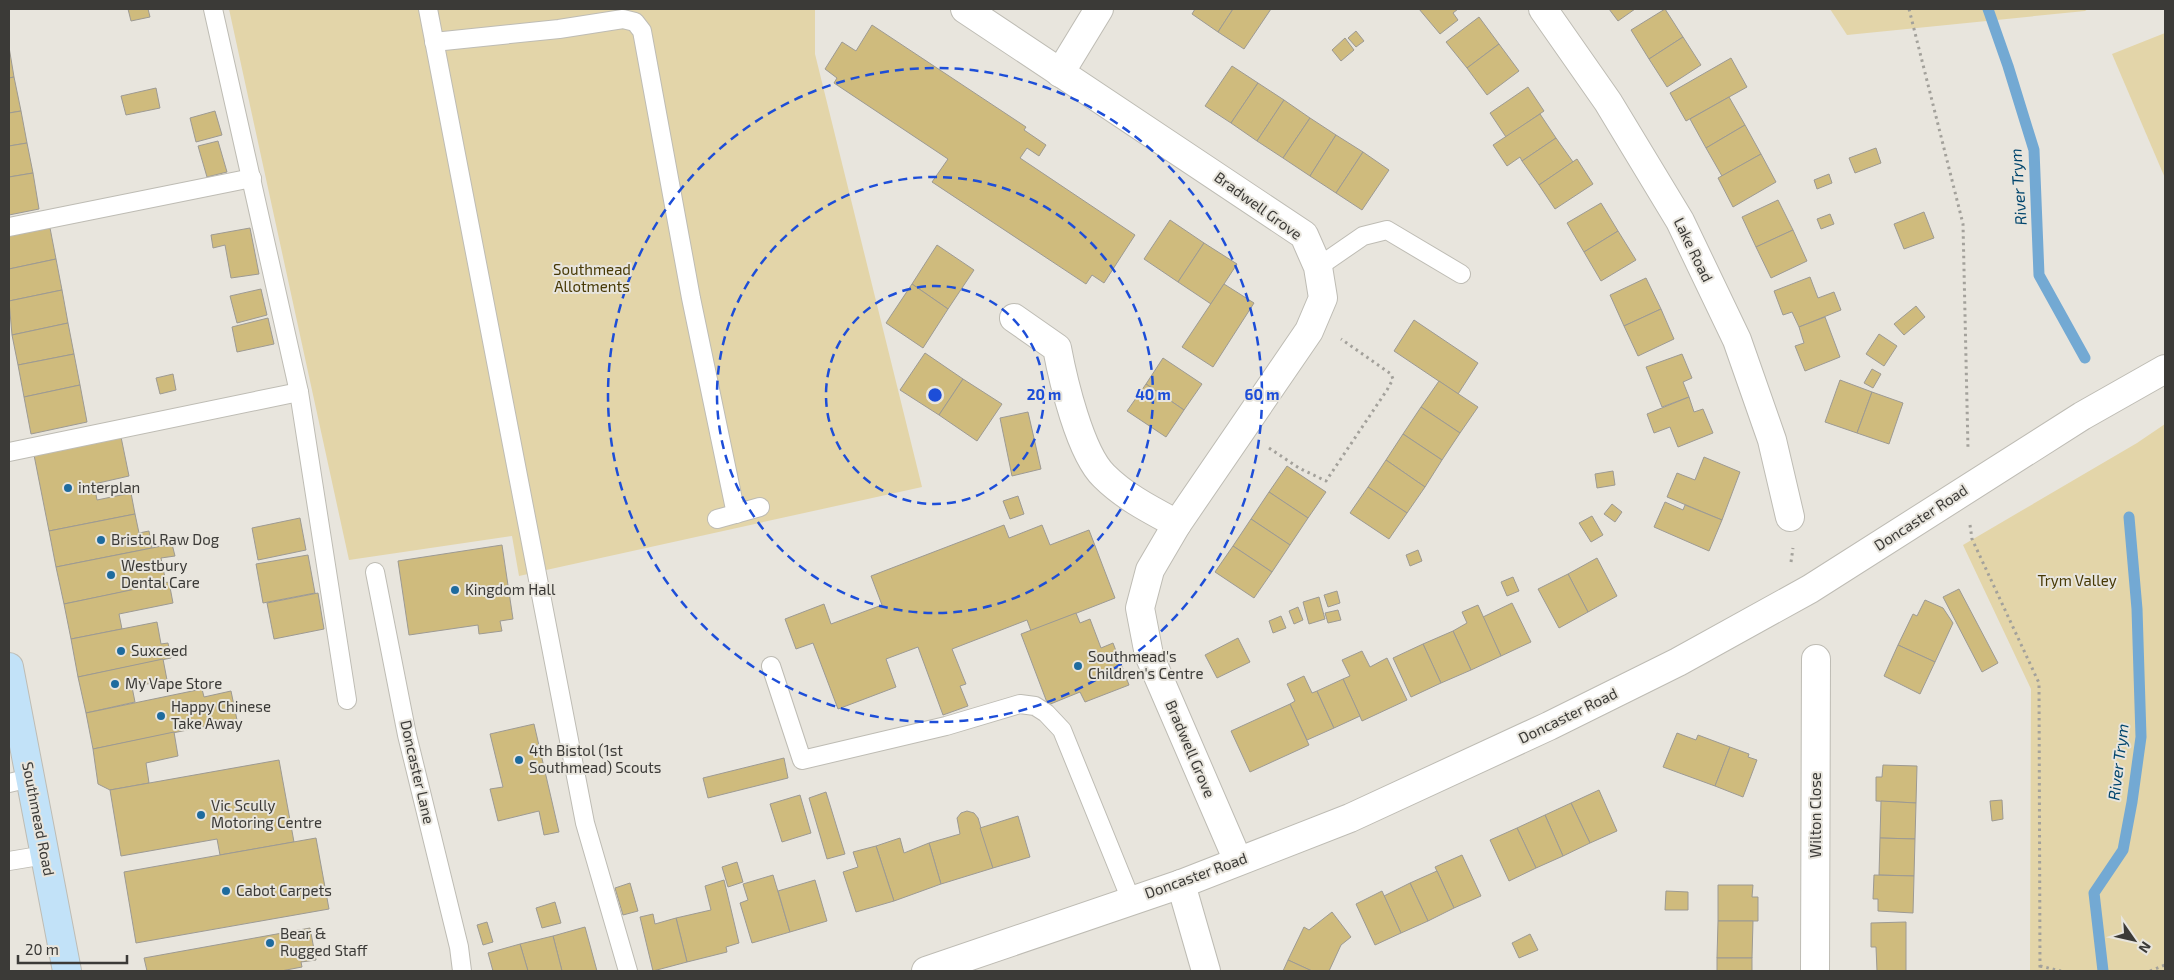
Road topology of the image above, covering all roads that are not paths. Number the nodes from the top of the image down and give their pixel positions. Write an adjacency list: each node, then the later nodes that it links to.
1 (213, 9): 8 (lane)
2 (428, 9): 6 (lane)
3 (965, 9): 7 (street, Bradwell Grove)
4 (1099, 9): 7 (street)
5 (1544, 9): 18 (street, Lake Road)
6 (434, 42): 17 (lane); 34 (lane)
7 (1060, 73): 10 (street, Bradwell Grove)
8 (252, 178): 9 (lane); 14 (lane)
9 (9, 227)
10 (1318, 267): 11 (lane); 20 (street, Bradwell Grove)
11 (1461, 274)
12 (1014, 318): 20 (street)
13 (2165, 369): 29 (street, Doncaster Road)
14 (299, 392): 15 (lane); 25 (lane)
15 (9, 452)
16 (760, 507): 17 (lane)
17 (736, 514): 19 (lane)
18 (1790, 517)
19 (717, 519)
20 (1177, 524): 29 (street, Bradwell Grove)
21 (375, 572): 33 (lane, Doncaster Lane)
22 (1816, 659): 37 (street, Wilton Close)
23 (9, 666): 26 (main road, Southmead Road)
24 (771, 666): 31 (lane)
25 (347, 700)
26 (19, 781): 27 (main road, Southmead Road)
27 (45, 854): 28 (lane); 32 (main road, Southmead Road)
28 (9, 861)
29 (1238, 861): 30 (street, Doncaster Road)
30 (1181, 884): 31 (street, Doncaster Road); 36 (street)
31 (1131, 900): 35 (street, Doncaster Road)
32 (67, 971)
33 (462, 971)
34 (628, 971)
35 (926, 971)
36 (1206, 971)
37 (1815, 971)

